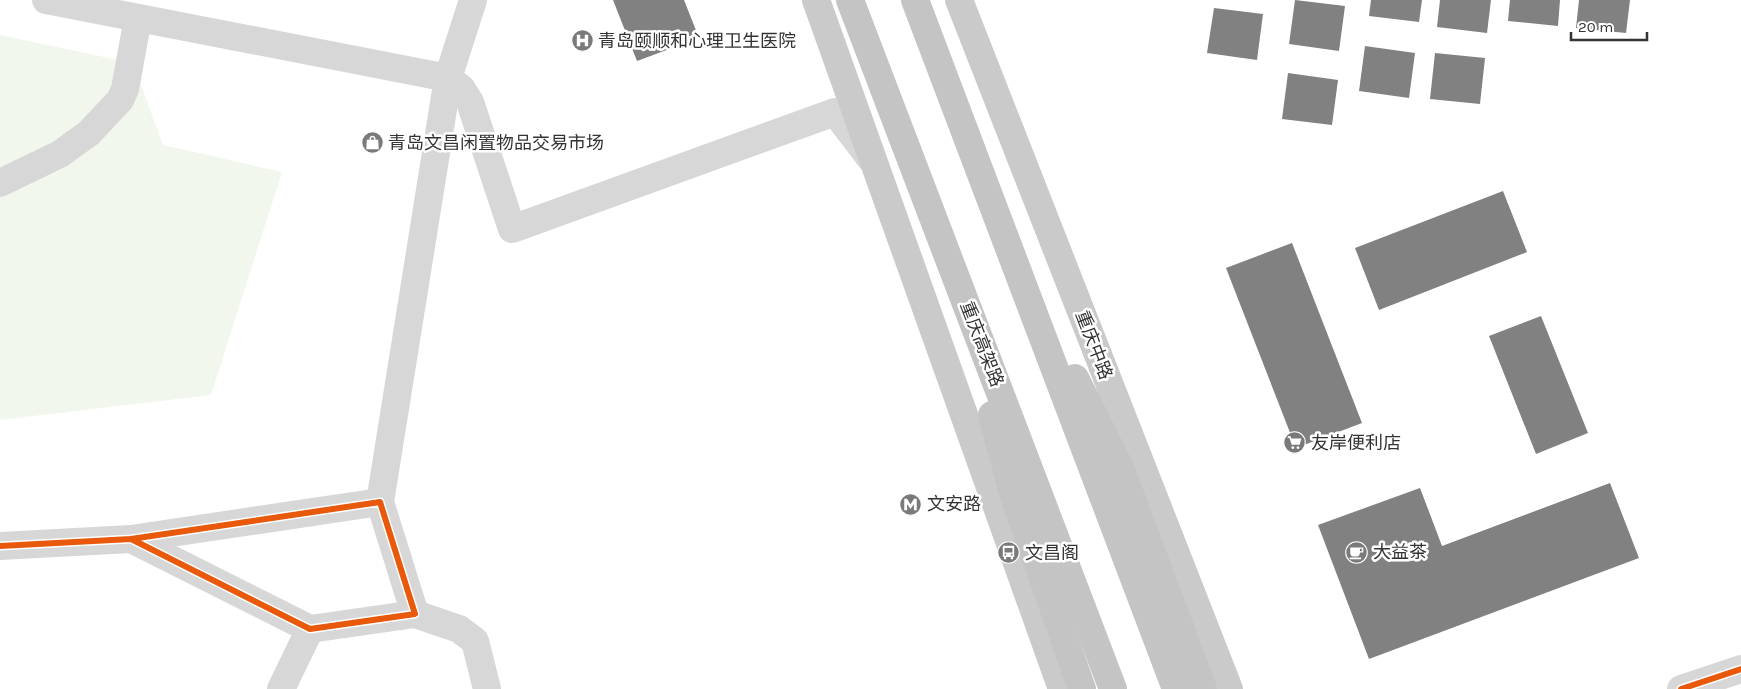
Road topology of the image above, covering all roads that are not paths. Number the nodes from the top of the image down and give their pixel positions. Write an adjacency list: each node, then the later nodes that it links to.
1 (46, 0): 7 (street)
2 (472, 0): 8 (street)
3 (816, 0): 9 (main road)
4 (850, 0): 12 (highway, 重庆高架路)
5 (915, 0): 11 (highway)
6 (959, 0): 26 (main road, 重庆中路)
7 (138, 18): 8 (street); 10 (street)
8 (448, 78): 9 (street); 13 (street)
9 (875, 165): 21 (main road)
10 (0, 183)
11 (1007, 241): 24 (highway); 25 (highway)
12 (948, 254): 22 (highway); 23 (highway, 重庆高架路)
13 (380, 502): 14 (street); 16 (street)
14 (131, 539): 15 (street); 17 (street)
15 (0, 546)
16 (415, 614): 17 (street); 20 (street)
17 (310, 629): 19 (street)
18 (1741, 669): 27 (street)
19 (282, 689)
20 (487, 689)
21 (1062, 689)
22 (1082, 689)
23 (1113, 689)
24 (1176, 689)
25 (1203, 689)
26 (1229, 689)
27 (1681, 689)

